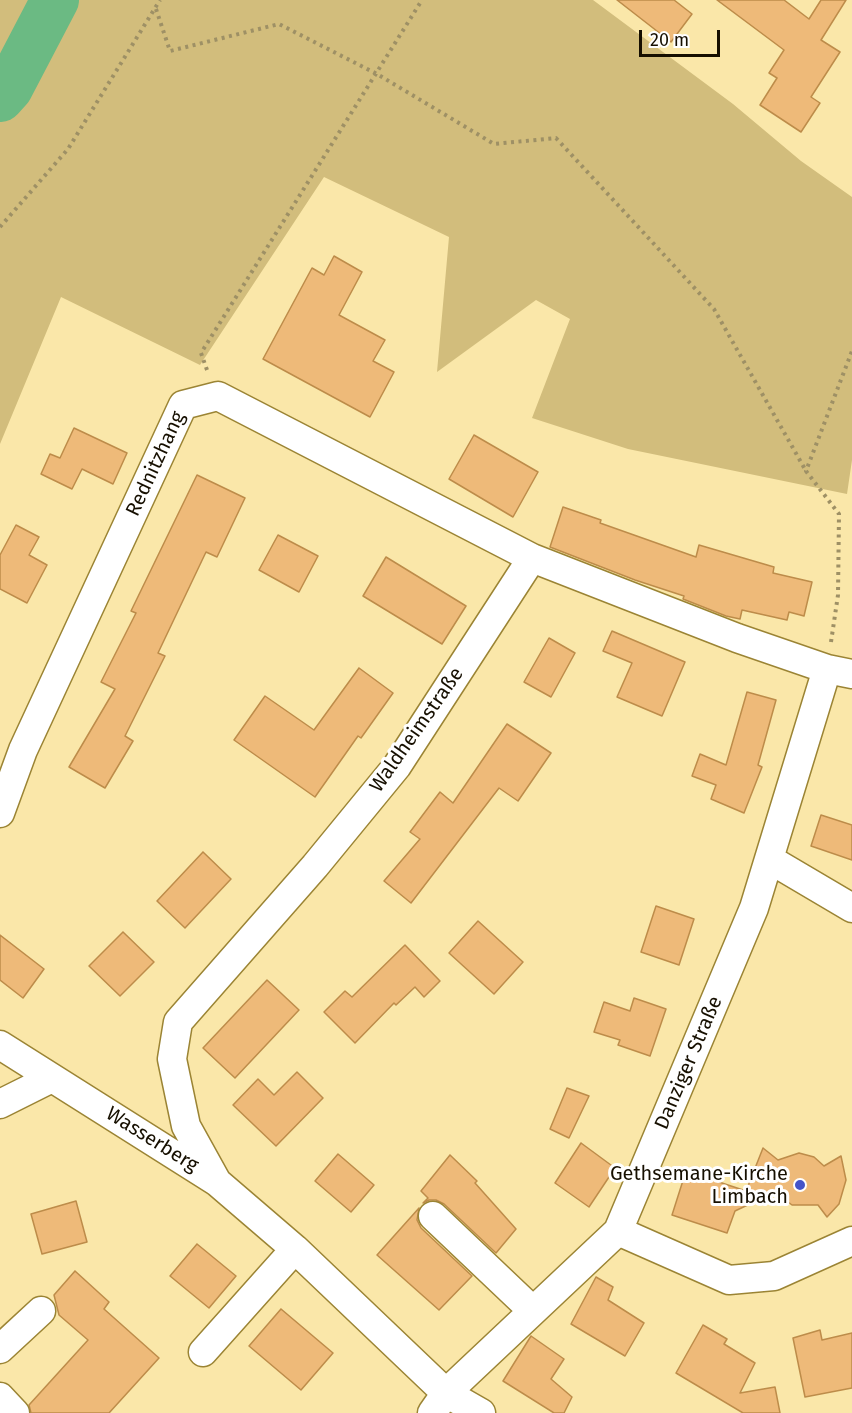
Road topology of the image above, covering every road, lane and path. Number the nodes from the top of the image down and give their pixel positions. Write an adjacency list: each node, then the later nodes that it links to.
1 (160, 0): 3 (path)
2 (423, 0): 4 (path)
3 (156, 9): 4 (path); 5 (path)
4 (377, 74): 7 (path); 8 (path)
5 (0, 227)
6 (852, 351): 10 (path)
7 (218, 396): 9 (street); 11 (street, Rednitzhang)
8 (806, 471)
9 (532, 558): 10 (street); 17 (street, Waldheimstraße)
10 (836, 664): 12 (street, Danziger Straße)
11 (0, 813)
12 (769, 859): 13 (street); 19 (street, Danziger Straße)
13 (852, 908)
14 (0, 1045): 15 (street, Wasserberg)
15 (52, 1078): 16 (street); 17 (street, Wasserberg)
16 (0, 1104)
17 (217, 1182): 21 (street, Wasserberg)
18 (433, 1216): 23 (street)
19 (618, 1231): 20 (street); 23 (street, Danziger Straße)
20 (852, 1241)
21 (295, 1249): 25 (street); 27 (street, Wasserberg)
22 (41, 1311): 24 (street)
23 (533, 1311): 27 (street, Danziger Straße)
24 (0, 1349)
25 (203, 1352)
26 (0, 1397): 28 (street)
27 (439, 1403): 29 (street, Wasserberg)
28 (15, 1413)
29 (482, 1413)

